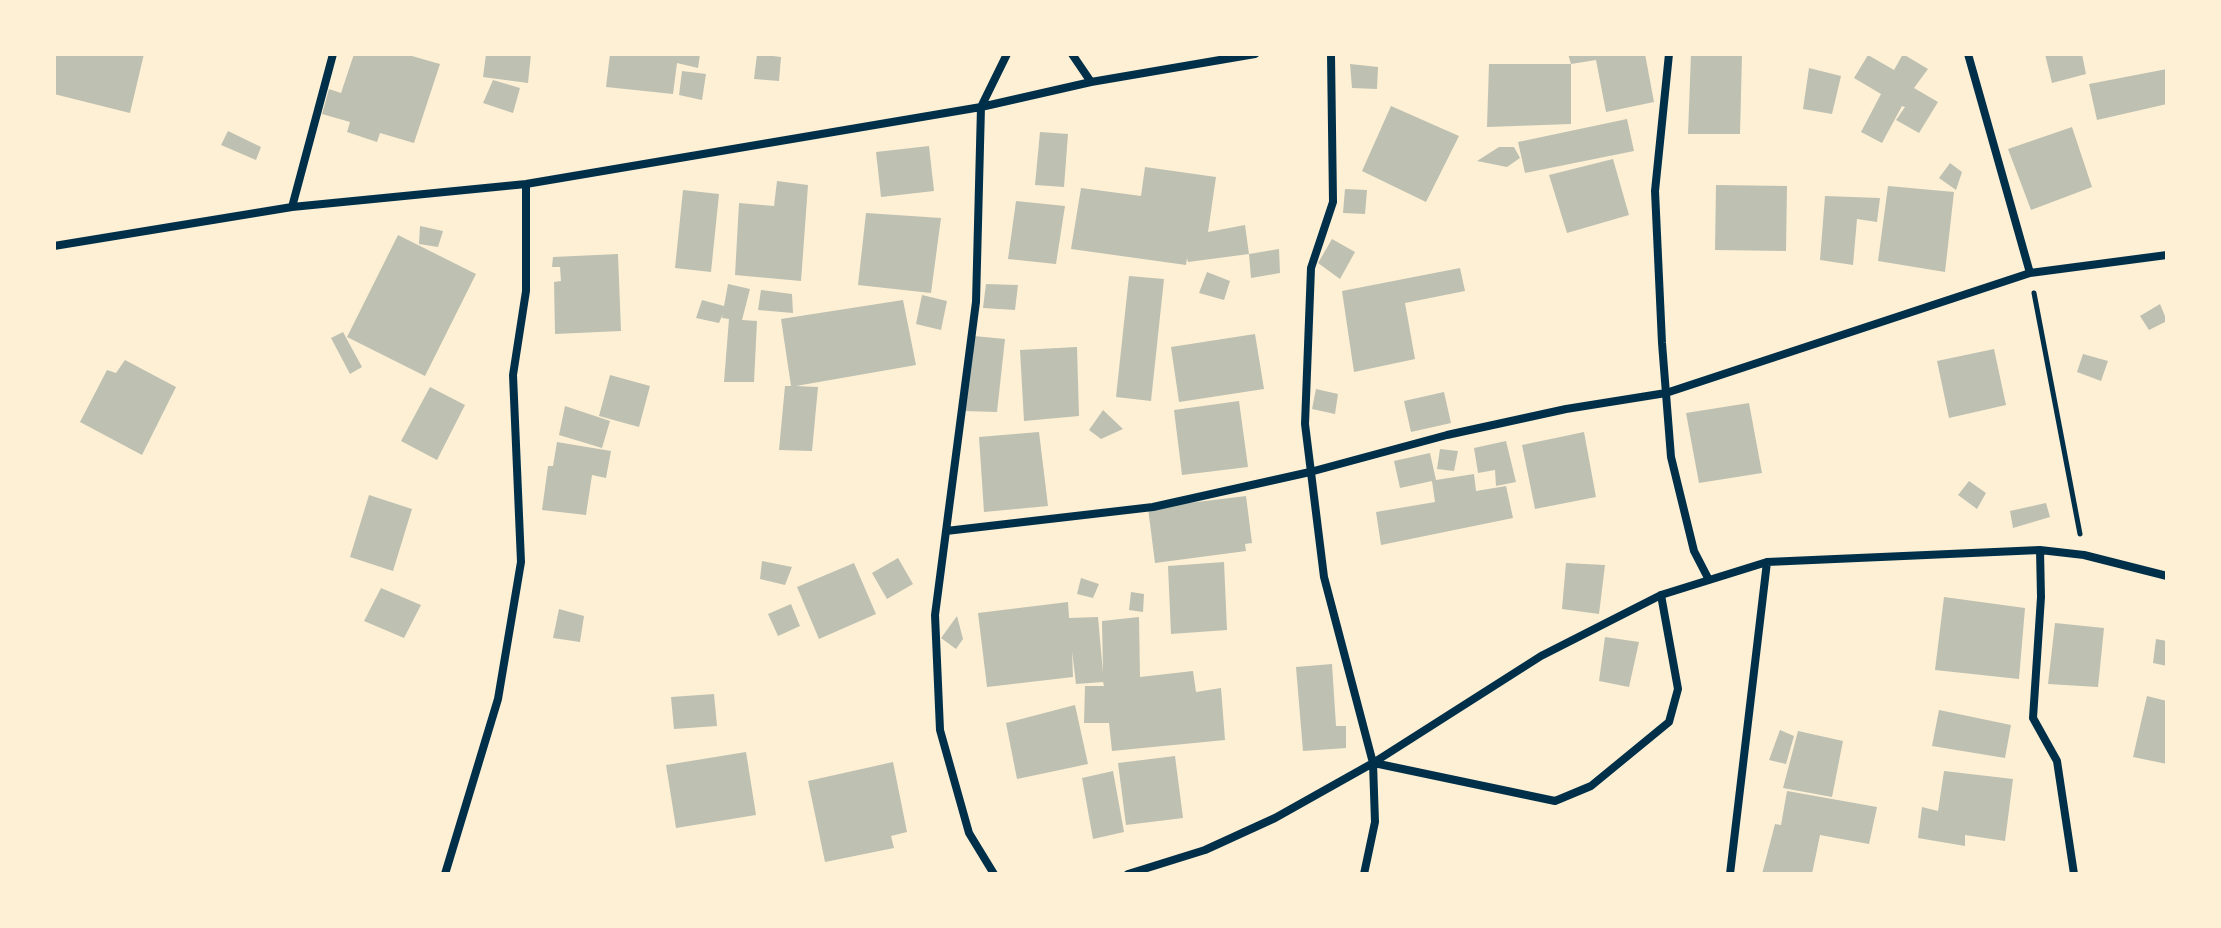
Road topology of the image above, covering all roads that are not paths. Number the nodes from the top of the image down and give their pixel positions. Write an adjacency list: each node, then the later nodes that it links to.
1 (333, 54): 11 (street)
2 (1007, 54): 9 (street)
3 (1072, 54): 8 (street)
4 (1255, 54): 8 (street)
5 (1331, 54): 16 (street)
6 (1669, 54): 15 (street)
7 (1968, 54): 14 (street)
8 (1091, 82): 9 (street)
9 (981, 107): 10 (street); 17 (street)
10 (526, 184): 11 (street); 24 (street)
11 (292, 207): 12 (street)
12 (54, 246)
13 (2167, 255): 14 (street)
14 (2030, 273): 15 (street)
15 (1666, 393): 16 (street); 21 (street)
16 (1310, 472): 17 (street); 23 (street)
17 (946, 531): 25 (street)
18 (2040, 550): 19 (street); 20 (street); 29 (street)
19 (1767, 562): 21 (street); 28 (street)
20 (2167, 576)
21 (1709, 580): 22 (street)
22 (1661, 595): 23 (street); 23 (street)
23 (1373, 763): 26 (street); 27 (street)
24 (445, 874)
25 (994, 874)
26 (1128, 874)
27 (1364, 874)
28 (1730, 874)
29 (2074, 874)

